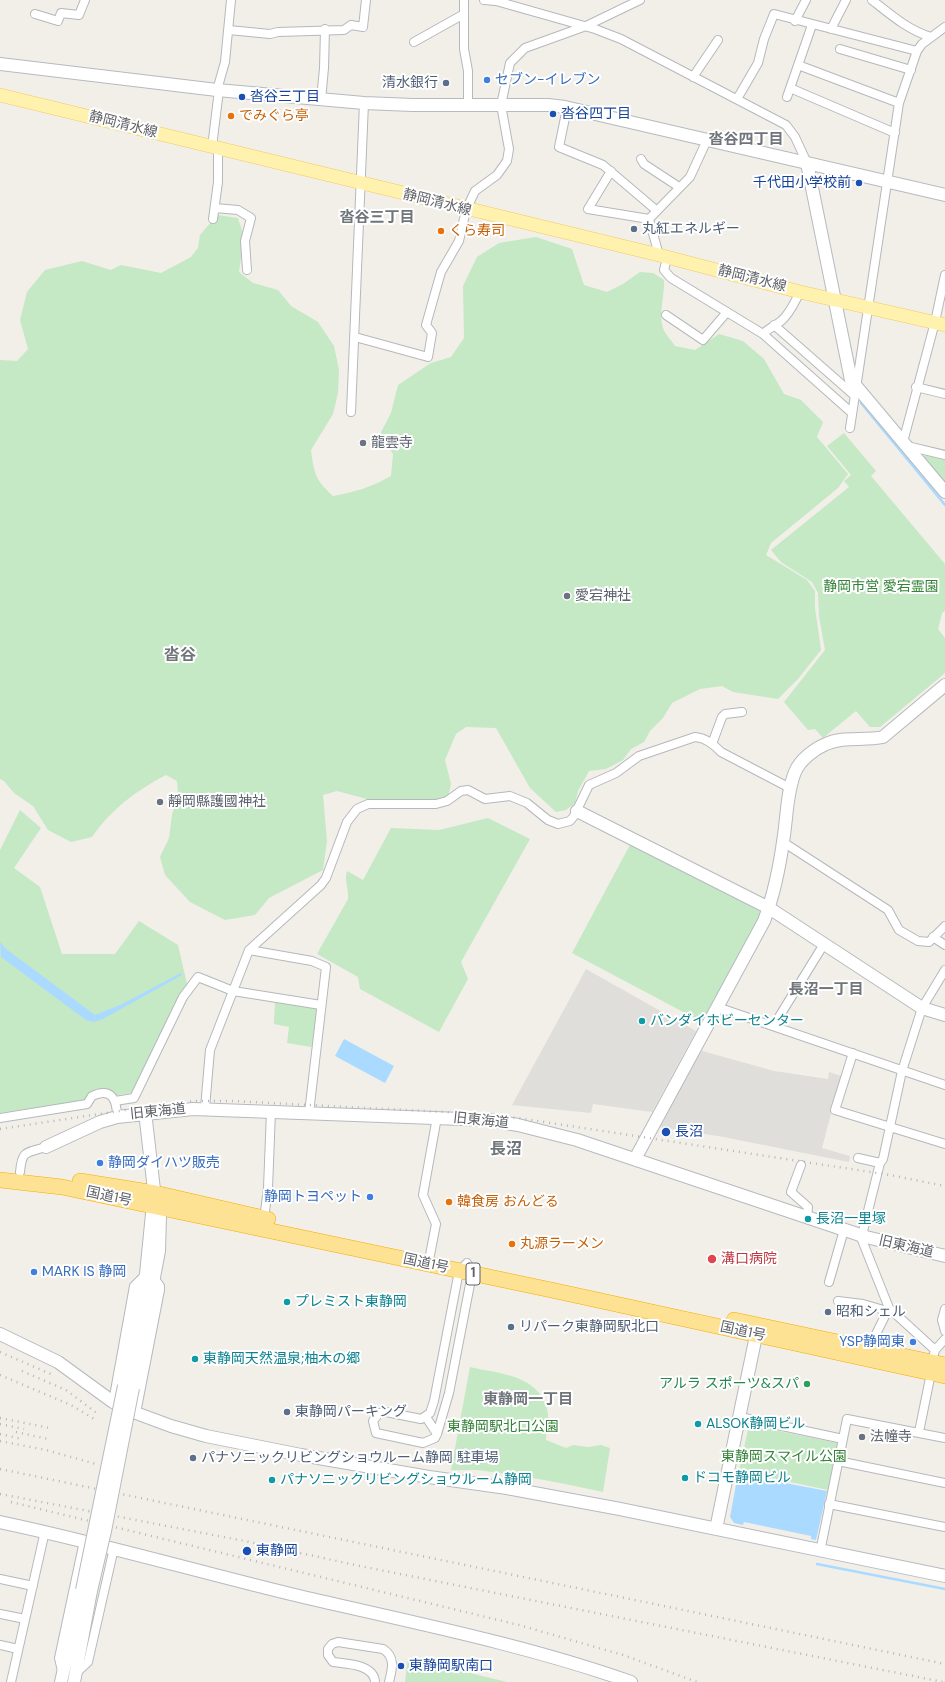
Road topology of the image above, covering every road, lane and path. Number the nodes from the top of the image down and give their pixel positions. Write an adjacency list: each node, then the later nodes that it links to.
1 (85, 0): 11 (street)
2 (232, 0): 19 (street)
3 (366, 0): 17 (street)
4 (464, 0): 12 (street)
5 (484, 0): 15 (street)
6 (640, 0): 10 (street)
7 (806, 0): 13 (street)
8 (846, 0): 18 (street)
9 (872, 0): 20 (street)
10 (624, 4): 15 (street)
11 (35, 14)
12 (464, 14): 22 (street); 37 (street)
13 (795, 21): 14 (street); 33 (street)
14 (812, 25): 18 (street); 26 (street)
15 (586, 26): 28 (street); 38 (street)
16 (945, 27): 20 (street)
17 (325, 29): 19 (street); 34 (street)
18 (831, 29): 24 (street)
19 (229, 30): 30 (street)
20 (931, 37): 24 (street)
21 (718, 40): 28 (street)
22 (414, 42)
23 (840, 49): 27 (street)
24 (917, 51): 27 (street)
25 (0, 64): 30 (street)
26 (798, 65): 29 (street); 36 (street)
27 (910, 70): 36 (street)
28 (693, 77): 33 (street)
29 (790, 88): 32 (street); 40 (street)
30 (218, 90): 34 (street); 42 (street)
31 (0, 95): 42 (main road, 静岡清水線)
32 (787, 97)
33 (737, 99): 44 (street)
34 (321, 100): 35 (street)
35 (364, 103): 37 (street); 47 (street)
36 (899, 103): 40 (street)
37 (468, 105): 38 (street)
38 (502, 105): 39 (street); 51 (street)
39 (567, 108): 41 (street); 45 (street)
40 (895, 133): 46 (street)
41 (707, 140): 44 (street); 48 (street)
42 (215, 148): 47 (main road, 静岡清水線); 50 (street)
43 (641, 159): 48 (street)
44 (807, 164): 46 (street); 59 (street)
45 (611, 171): 52 (street); 54 (street)
46 (888, 182): 49 (street); 60 (street)
47 (362, 184): 51 (main road, 静岡清水線); 66 (street)
48 (679, 187): 52 (street)
49 (945, 195)
50 (215, 208): 53 (street); 56 (street)
51 (466, 210): 55 (main road, 静岡清水線); 66 (street)
52 (656, 210): 54 (street)
53 (213, 219)
54 (649, 219): 55 (street)
55 (663, 256): 58 (main road, 静岡清水線); 61 (street)
56 (247, 270)
57 (945, 275): 63 (street)
58 (800, 292): 59 (main road, 静岡清水線); 64 (street)
59 (835, 298): 60 (main road, 静岡清水線); 68 (street)
60 (868, 306): 63 (main road, 静岡清水線); 68 (street)
61 (727, 312): 62 (street); 65 (street)
62 (666, 315)
63 (940, 323): 67 (street)
64 (774, 325): 65 (street); 68 (street)
65 (763, 334): 71 (street)
66 (355, 337): 70 (street)
67 (916, 387): 69 (street); 73 (street)
68 (855, 391): 71 (street); 73 (street)
69 (945, 394)
70 (351, 412)
71 (852, 413): 72 (street)
72 (850, 428)
73 (904, 444): 74 (street); 75 (street)
74 (945, 455)
75 (945, 492)
76 (945, 685): 79 (street)
77 (742, 712): 78 (street)
78 (712, 744): 79 (street); 80 (street)
79 (790, 788): 81 (street)
80 (577, 811): 82 (street); 87 (street)
81 (783, 842): 82 (street); 84 (street)
82 (769, 908): 85 (street); 91 (street)
83 (945, 926): 84 (street)
84 (933, 937): 86 (street)
85 (824, 944): 92 (street); 94 (street)
86 (945, 945)
87 (249, 950): 89 (street); 90 (street)
88 (945, 970): 92 (street)
89 (233, 991): 90 (street); 98 (street); 99 (street)
90 (321, 1005): 102 (street)
91 (717, 1007): 94 (street); 110 (street)
92 (922, 1008): 93 (street); 96 (street)
93 (945, 1015)
94 (774, 1025): 95 (street)
95 (852, 1053): 96 (street); 106 (street)
96 (902, 1071): 97 (street); 106 (street)
97 (945, 1085)
98 (115, 1101): 103 (street); 105 (street)
99 (205, 1108): 100 (street, 旧東海道); 101 (street, 旧東海道)
100 (271, 1111): 102 (street, 旧東海道); 118 (street)
101 (145, 1112): 103 (street, 旧東海道); 116 (street)
102 (309, 1113): 104 (street, 旧東海道)
103 (116, 1117): 108 (street, 旧東海道)
104 (437, 1117): 110 (street, 旧東海道); 121 (street)
105 (0, 1118)
106 (890, 1128): 107 (street); 111 (street)
107 (945, 1144)
108 (46, 1147): 114 (street, 旧東海道)
109 (858, 1158): 111 (street)
110 (635, 1159): 117 (street, 旧東海道)
111 (880, 1163): 120 (street)
112 (801, 1165): 117 (street)
113 (0, 1170): 114 (highway, 国道1号 / 1)
114 (20, 1172): 116 (highway, 国道1号 / 1)
115 (0, 1180): 116 (highway, 国道1号 / 1)
116 (156, 1200): 118 (highway, 国道1号 / 1); 123 (highway, 国道1号 / 1); 124 (street)
117 (806, 1217): 119 (street, 旧東海道)
118 (264, 1218): 121 (highway, 国道1号 / 1)
119 (844, 1230): 120 (street, 旧東海道); 125 (street)
120 (861, 1235): 122 (street, 旧東海道); 127 (street)
121 (430, 1255): 123 (highway, 国道1号 / 1)
122 (945, 1256)
123 (466, 1269): 129 (highway, 国道1号 / 1); 137 (street); 140 (street)
124 (150, 1276): 135 (street); 136 (street); 156 (street, bridge)
125 (829, 1282)
126 (838, 1301): 127 (street)
127 (888, 1309): 133 (street); 134 (street)
128 (945, 1309): 130 (street)
129 (757, 1330): 133 (highway, 国道1号 / 1); 134 (highway, 国道1号 / 1); 138 (street)
130 (945, 1331)
131 (0, 1334): 135 (street)
132 (945, 1339): 134 (street)
133 (868, 1348): 134 (highway, 国道1号 / 1)
134 (938, 1365): 139 (street)
135 (113, 1402): 136 (street)
136 (136, 1413): 148 (street)
137 (426, 1417): 140 (street); 140 (street)
138 (740, 1417): 142 (street); 148 (street)
139 (919, 1432): 141 (street); 142 (street)
140 (437, 1434)
141 (945, 1438)
142 (843, 1439): 143 (street)
143 (838, 1461): 144 (street); 145 (street)
144 (945, 1483)
145 (829, 1504): 147 (street); 152 (street)
146 (0, 1522): 149 (street)
147 (945, 1527)
148 (716, 1529): 152 (street)
149 (45, 1531): 150 (street); 155 (street)
150 (84, 1541): 151 (street); 161 (street)
151 (114, 1548): 162 (street); 166 (street)
152 (820, 1552): 153 (street)
153 (945, 1576)
154 (0, 1579): 155 (street)
155 (33, 1586): 158 (street)
156 (87, 1590): 161 (street); 162 (street)
157 (0, 1614): 158 (street)
158 (25, 1619): 160 (street)
159 (0, 1646): 160 (street)
160 (18, 1649): 163 (street)
161 (62, 1678)
162 (75, 1678)
163 (11, 1682)
164 (375, 1682): 165 (street)
165 (389, 1682)
166 (631, 1682)

